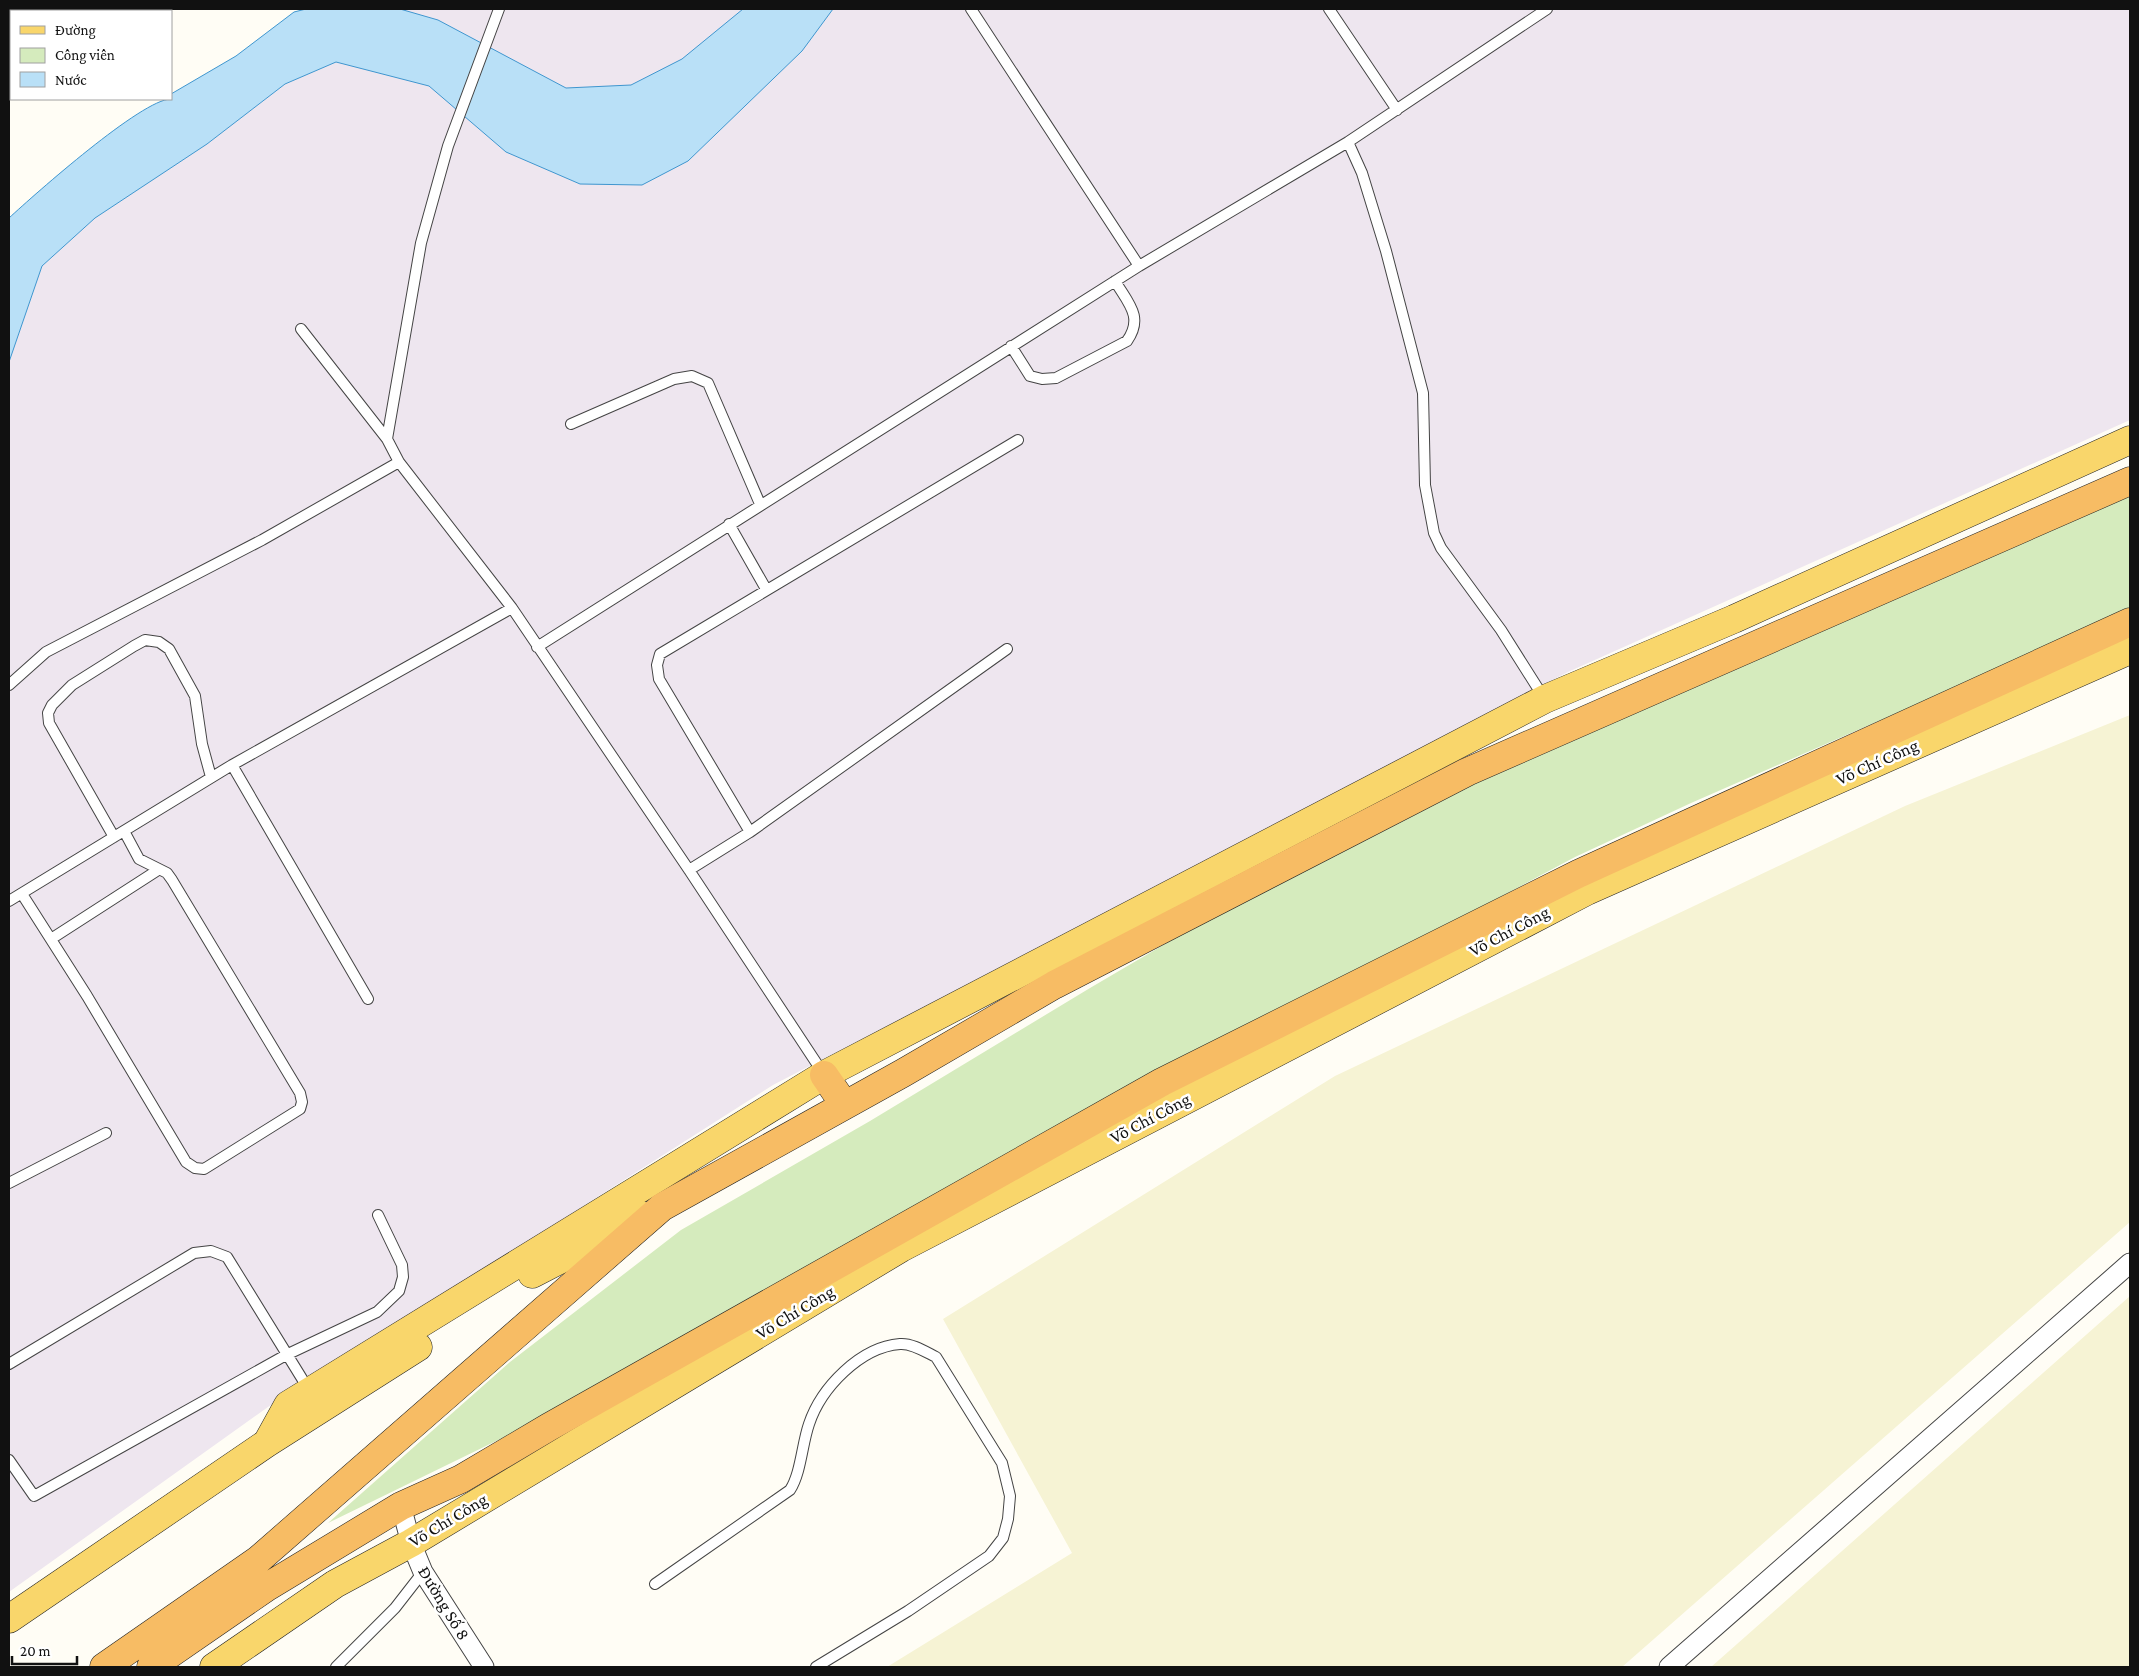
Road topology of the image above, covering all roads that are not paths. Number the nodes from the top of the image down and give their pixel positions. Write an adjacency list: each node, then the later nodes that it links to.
1 (971, 9): 7 (lane)
2 (1329, 9): 5 (lane)
3 (1547, 9): 5 (lane)
4 (498, 11): 12 (lane)
5 (1397, 110): 6 (lane)
6 (1348, 142): 7 (lane); 26 (lane)
7 (1138, 266): 8 (lane)
8 (1115, 281): 10 (lane); 10 (lane)
9 (301, 329): 12 (lane)
10 (1011, 346): 17 (lane)
11 (571, 424): 17 (lane)
12 (387, 439): 15 (lane)
13 (1018, 440): 19 (lane)
14 (2130, 440): 26 (main road)
15 (399, 462): 20 (lane); 25 (lane)
16 (2130, 481): 39 (highway)
17 (760, 504): 18 (lane)
18 (729, 524): 19 (lane); 22 (lane)
19 (766, 590): 30 (lane)
20 (512, 608): 22 (lane); 27 (lane)
21 (2130, 622): 50 (highway, Võ Chí Công)
22 (538, 647): 33 (lane)
23 (1007, 649): 30 (lane)
24 (2130, 650): 51 (main road, Võ Chí Công)
25 (9, 685)
26 (1545, 700): 38 (main road)
27 (232, 765): 28 (lane); 37 (lane)
28 (211, 777): 29 (lane); 31 (lane)
29 (124, 831): 31 (lane); 32 (lane)
30 (750, 832): 33 (lane)
31 (114, 837): 34 (lane)
32 (158, 870): 36 (lane); 36 (lane)
33 (689, 870): 38 (lane)
34 (22, 894): 35 (lane); 36 (lane)
35 (9, 902)
36 (51, 939)
37 (368, 999)
38 (824, 1075): 39 (highway); 47 (main road)
39 (844, 1104): 42 (highway)
40 (106, 1133): 41 (lane)
41 (9, 1183)
42 (662, 1207): 48 (main road); 55 (highway)
43 (378, 1214): 45 (lane)
44 (2130, 1263): 61 (street)
45 (286, 1355): 46 (lane); 47 (lane); 49 (lane)
46 (9, 1364)
47 (309, 1392): 48 (main road)
48 (267, 1443): 54 (main road)
49 (9, 1460)
50 (401, 1506): 51 (street, Đường Số 8); 56 (highway, Võ Chí Công)
51 (411, 1543): 52 (street, Đường Số 8); 57 (main road, Võ Chí Công)
52 (423, 1572): 58 (lane); 59 (street, Đường Số 8)
53 (655, 1584): 60 (lane)
54 (17, 1613)
55 (104, 1667)
56 (151, 1667)
57 (214, 1667)
58 (336, 1667)
59 (484, 1667)
60 (816, 1667)
61 (1669, 1667)

